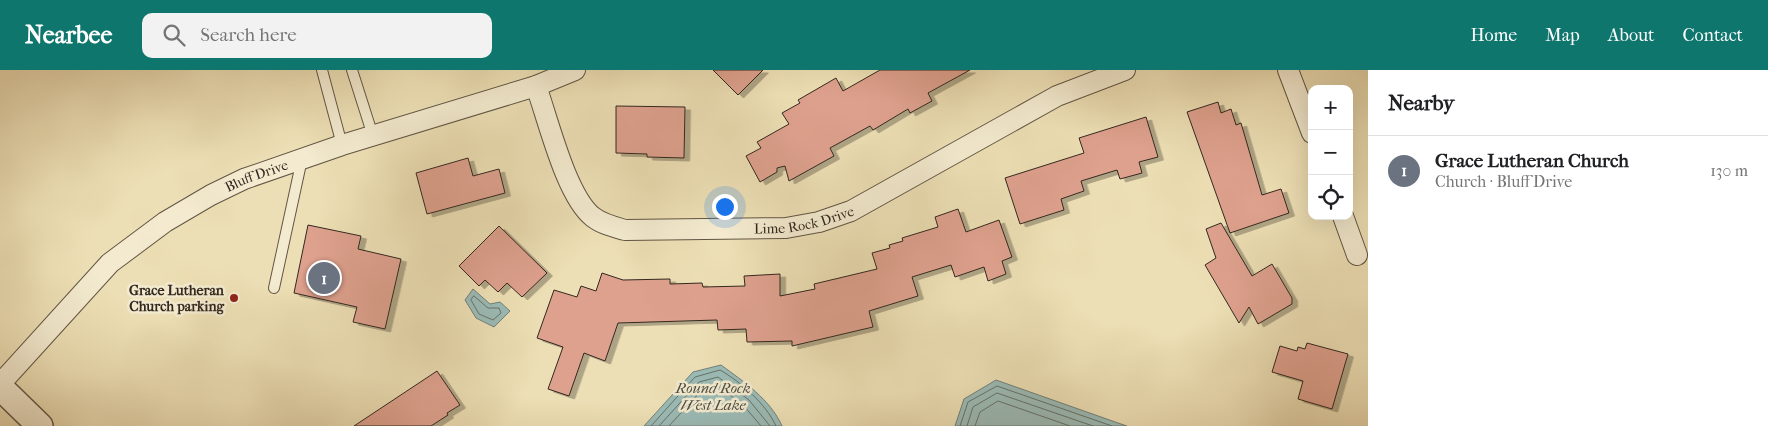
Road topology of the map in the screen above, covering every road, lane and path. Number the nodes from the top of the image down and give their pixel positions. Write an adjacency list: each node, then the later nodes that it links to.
1 (322, 70): 9 (lane)
2 (352, 70): 8 (lane)
3 (575, 70): 6 (street, Bluff Drive)
4 (1125, 70): 6 (street, Lime Rock Drive)
5 (1288, 70): 7 (street)
6 (536, 86): 8 (street, Bluff Drive)
7 (1311, 130)
8 (373, 136): 9 (street, Bluff Drive)
9 (342, 145): 10 (street, Bluff Drive)
10 (302, 159): 13 (lane); 14 (street, Bluff Drive)
11 (1344, 220): 12 (street)
12 (1357, 255)
13 (274, 288)
14 (0, 385): 15 (street)
15 (40, 426)

